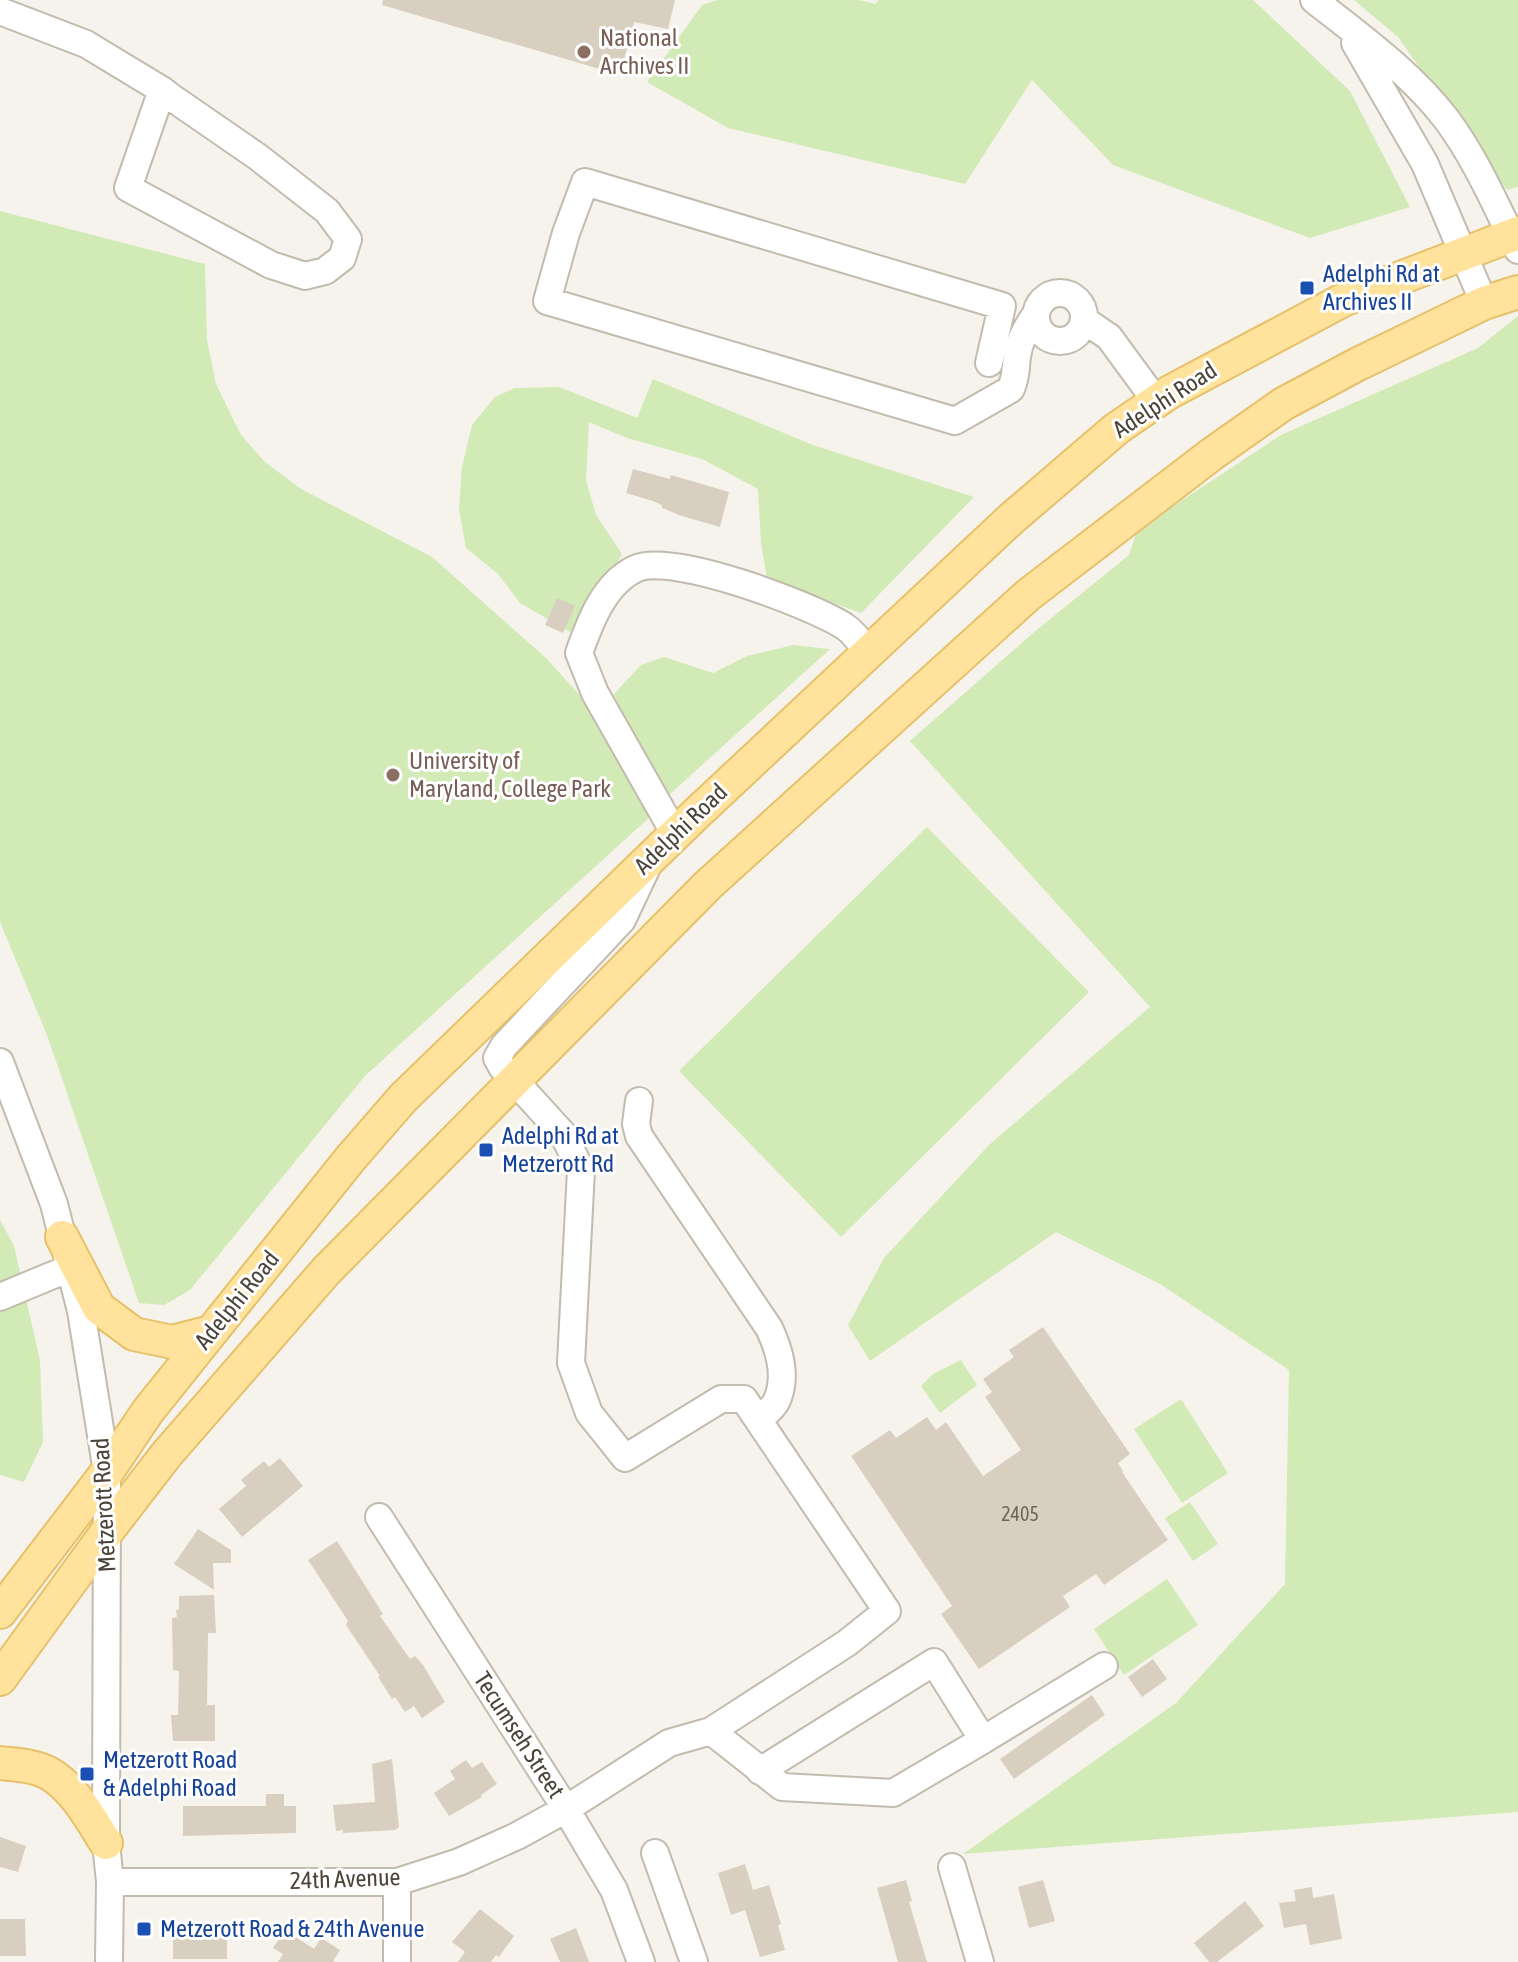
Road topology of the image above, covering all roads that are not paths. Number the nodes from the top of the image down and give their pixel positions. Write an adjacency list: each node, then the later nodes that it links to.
1 (1314, 0): 3 (street)
2 (0, 11): 4 (street)
3 (1343, 23): 5 (street); 6 (street)
4 (162, 90): 4 (street)
5 (1516, 239): 6 (main road, Adelphi Road)
6 (1465, 254): 8 (street); 12 (main road, Adelphi Road)
7 (1518, 292): 8 (main road, Adelphi Road)
8 (1484, 303): 17 (main road, Adelphi Road)
9 (1084, 320): 10 (street); 10 (street); 12 (street)
10 (1040, 324): 11 (street)
11 (989, 363)
12 (1156, 401): 13 (main road, Adelphi Road)
13 (868, 653): 14 (main road, Adelphi Road); 14 (street)
14 (675, 834): 15 (main road, Adelphi Road)
15 (652, 857): 17 (street); 23 (main road, Adelphi Road)
16 (0, 1062): 19 (street, Metzerott Road)
17 (515, 1081): 24 (street); 27 (main road, Adelphi Road)
18 (639, 1101): 24 (street)
19 (12, 1126): 20 (street, Metzerott Road)
20 (62, 1237): 21 (street, Metzerott Road); 23 (main road)
21 (70, 1268): 22 (street); 25 (street, Metzerott Road)
22 (0, 1297)
23 (211, 1332): 25 (main road, Adelphi Road)
24 (759, 1420): 31 (street, 24th Avenue)
25 (107, 1472): 27 (street, Metzerott Road); 28 (main road, Adelphi Road)
26 (379, 1517): 35 (street, Tecumseh Street)
27 (109, 1529): 30 (main road, Adelphi Road); 36 (street, Metzerott Road)
28 (0, 1612)
29 (1104, 1666): 32 (street)
30 (0, 1679)
31 (711, 1731): 34 (street); 35 (street, 24th Avenue)
32 (983, 1740): 34 (street); 34 (street)
33 (0, 1763): 36 (main road)
34 (760, 1771)
35 (566, 1809): 40 (street, 24th Avenue); 43 (street, Tecumseh Street)
36 (106, 1843): 39 (street, Metzerott Road)
37 (655, 1853): 44 (street)
38 (952, 1867): 45 (street)
39 (110, 1882): 40 (street, 24th Avenue); 41 (street, Metzerott Road)
40 (397, 1882): 42 (street)
41 (109, 1962)
42 (397, 1962)
43 (641, 1962)
44 (694, 1962)
45 (980, 1962)

